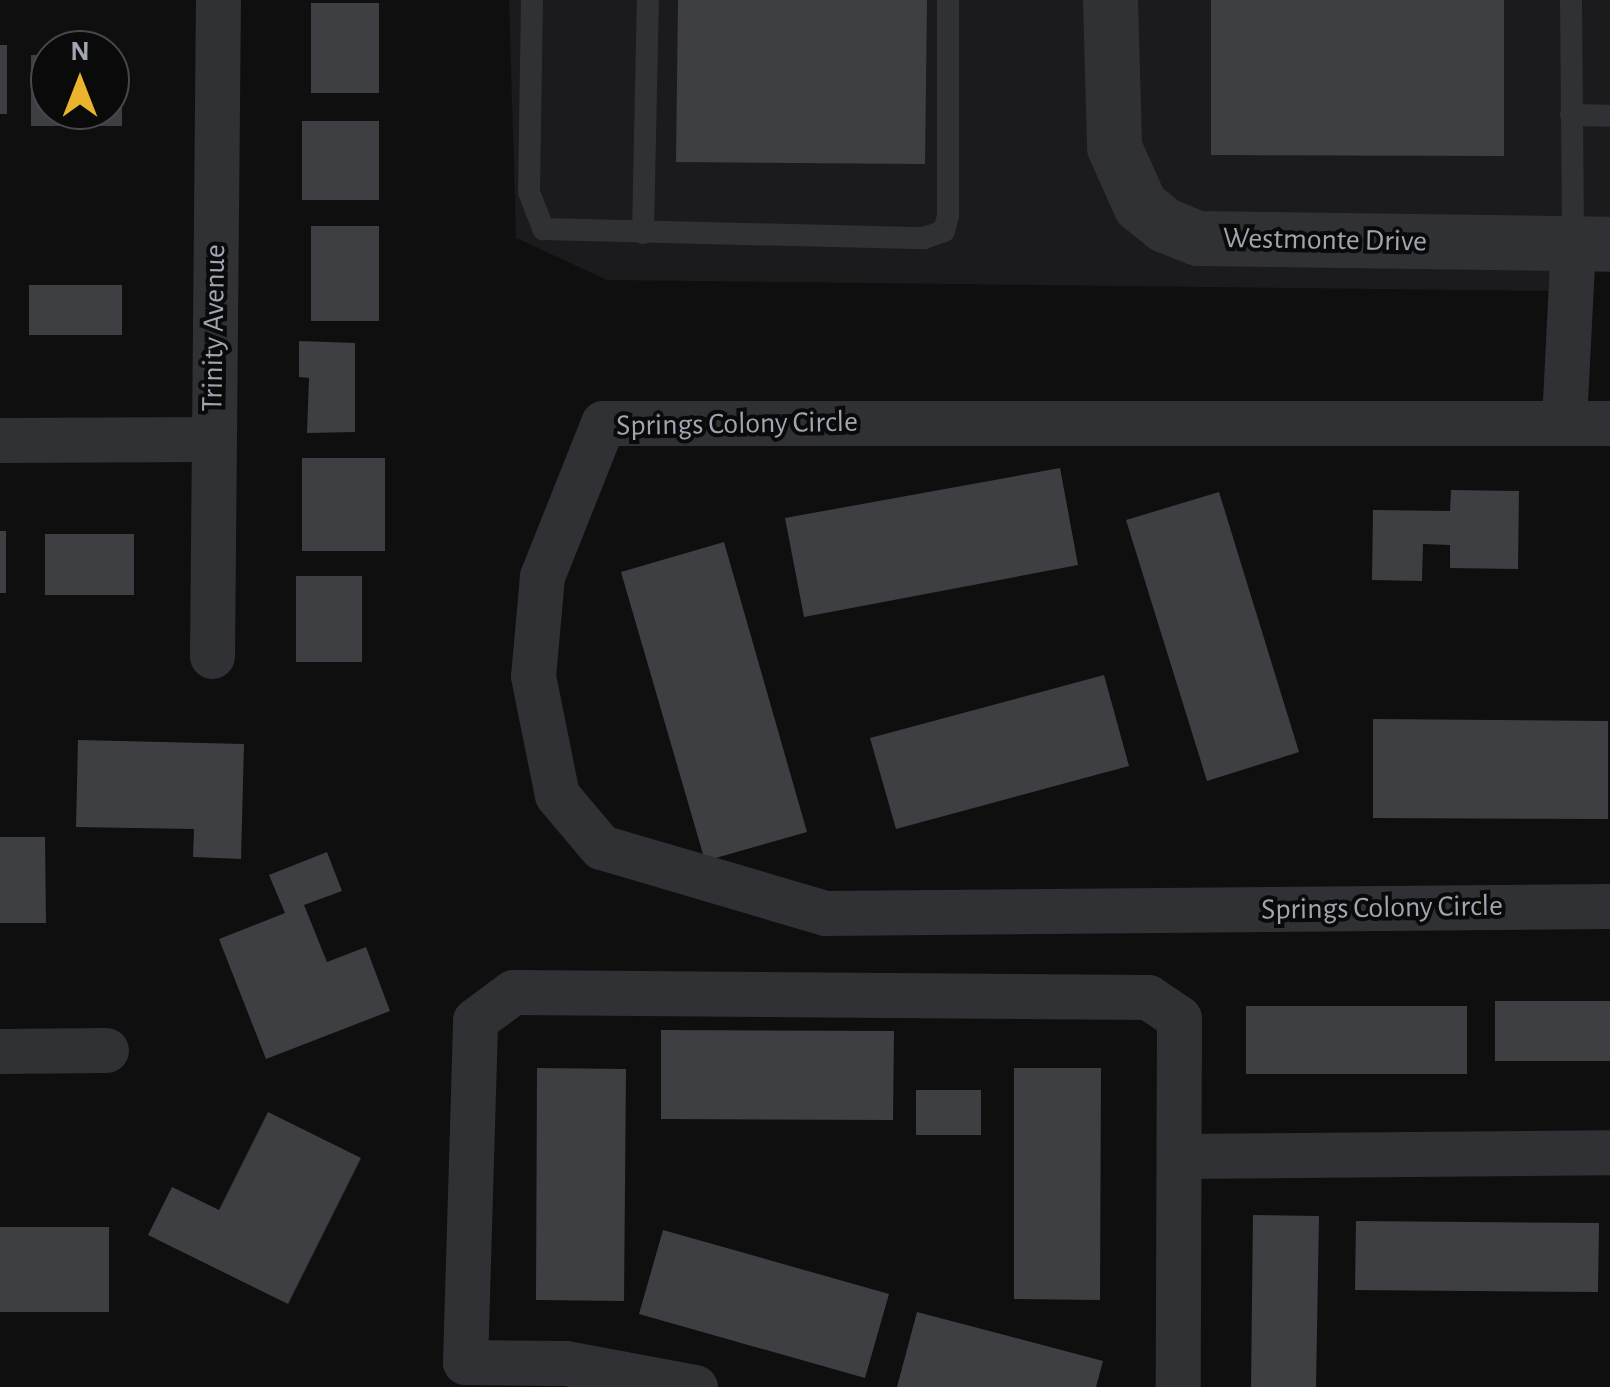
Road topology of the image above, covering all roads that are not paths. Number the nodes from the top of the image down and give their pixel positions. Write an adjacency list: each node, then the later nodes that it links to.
1 (218, 0): 13 (street, Trinity Avenue)
2 (532, 0): 9 (lane)
3 (648, 0): 9 (lane)
4 (948, 0): 9 (lane)
5 (1110, 0): 10 (street, Westmonte Drive)
6 (1572, 0): 7 (lane)
7 (1572, 116): 8 (lane); 10 (lane)
8 (1610, 116)
9 (643, 233)
10 (1591, 243): 11 (street)
11 (1564, 421): 12 (street, Springs Colony Circle); 16 (street, Springs Colony Circle)
12 (1610, 423)
13 (212, 439): 14 (street); 15 (street, Trinity Avenue)
14 (0, 440)
15 (212, 656)
16 (1610, 906)
17 (106, 1050): 18 (street)
18 (0, 1051)
19 (1610, 1152): 20 (street)
20 (1179, 1156): 21 (street); 22 (street)
21 (696, 1387)
22 (1178, 1387)

